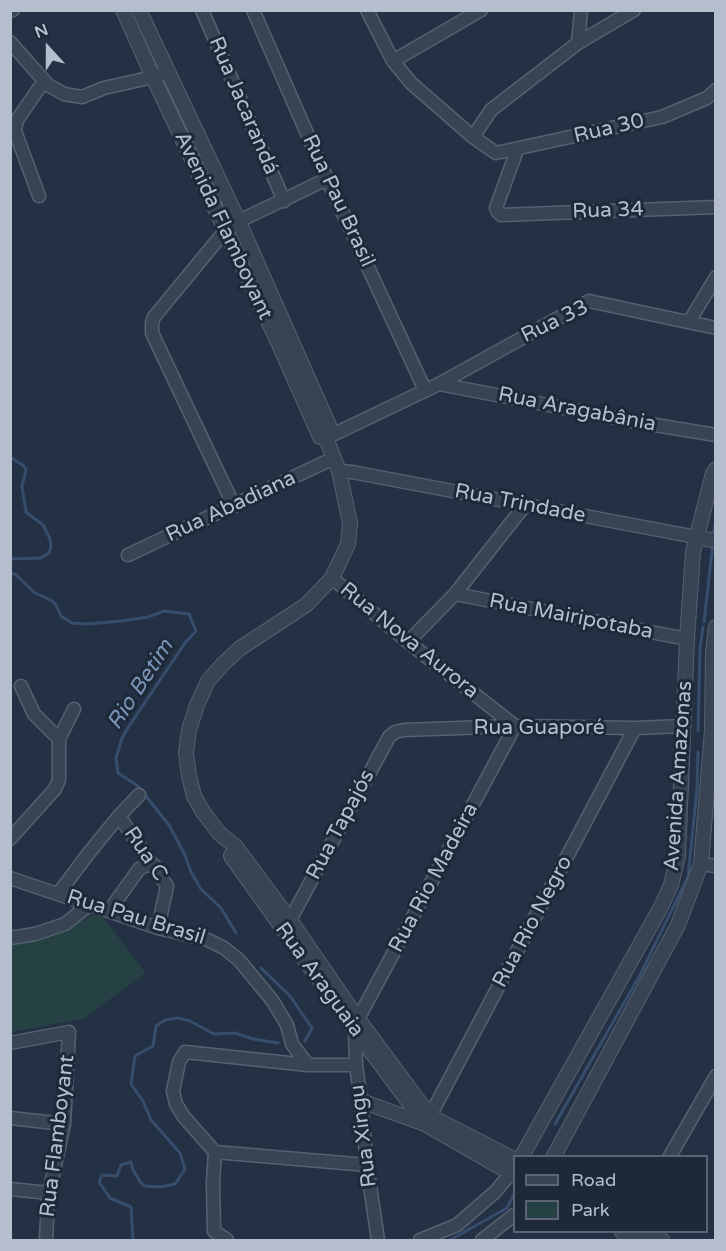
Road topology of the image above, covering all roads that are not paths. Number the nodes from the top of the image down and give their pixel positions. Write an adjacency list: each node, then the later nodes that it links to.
1 (123, 10): 13 (street, Avenida Flamboyant)
2 (140, 10): 12 (street, Avenida Flamboyant)
3 (202, 10): 20 (street, Rua Jacarandá)
4 (253, 10): 18 (street, Rua Pau Brasil)
5 (367, 10): 11 (street)
6 (581, 10): 10 (street)
7 (634, 10): 10 (street)
8 (477, 12): 11 (street)
9 (10, 42): 14 (street)
10 (578, 44): 16 (street)
11 (393, 62): 16 (street)
12 (168, 71): 13 (street); 22 (street, Avenida Flamboyant)
13 (153, 77): 14 (street); 23 (street, Avenida Flamboyant)
14 (44, 81): 19 (street)
15 (716, 90): 17 (street, Rua 30)
16 (473, 137): 17 (street, Rua 30)
17 (517, 150): 21 (street, Rua 34)
18 (327, 179): 20 (street); 28 (street, Rua Pau Brasil)
19 (39, 196)
20 (284, 201): 22 (street)
21 (716, 207)
22 (239, 222): 23 (street); 30 (street, Avenida Flamboyant)
23 (225, 231): 30 (street, Avenida Flamboyant); 34 (street)
24 (716, 277): 25 (street)
25 (690, 322): 26 (street, Rua 33); 27 (street, Rua 33)
26 (716, 328)
27 (439, 384): 28 (street, Rua 33); 29 (street, Rua Aragabânia)
28 (425, 390): 30 (street, Rua 33)
29 (716, 435)
30 (326, 438): 31 (street, Avenida Flamboyant)
31 (337, 465): 33 (street, Rua Trindade); 34 (street, Rua Abadiana); 38 (street, Avenida Flamboyant)
32 (716, 469): 35 (street, Avenida Amazonas)
33 (525, 505): 35 (street, Rua Trindade); 39 (street)
34 (234, 506): 37 (street, Rua Abadiana)
35 (699, 538): 36 (street); 41 (street, Avenida Amazonas)
36 (716, 541)
37 (128, 555)
38 (332, 578): 42 (street, Rua Nova Aurora); 49 (street, Avenida Flamboyant)
39 (455, 594): 41 (street, Rua Mairipotaba); 42 (street)
40 (716, 627): 43 (street, Avenida Amazonas)
41 (687, 639): 47 (street, Avenida Amazonas)
42 (408, 642): 46 (street, Rua Nova Aurora)
43 (714, 653): 52 (street, Avenida Amazonas)
44 (21, 686): 51 (street)
45 (74, 709): 51 (street)
46 (515, 726): 48 (street, Rua Guaporé); 50 (street, Rua Guaporé); 67 (street, Rua Rio Madeira)
47 (684, 726): 48 (street, Rua Guaporé); 77 (street, Avenida Amazonas)
48 (635, 728): 74 (street, Rua Rio Negro)
49 (189, 730): 55 (street, Rua Araguaia)
50 (395, 732): 64 (street, Rua Tapajós)
51 (59, 739): 56 (street)
52 (713, 746): 57 (street, Avenida Amazonas)
53 (139, 795): 54 (street)
54 (119, 816): 58 (street, Rua C); 61 (street)
55 (219, 833): 64 (street, Rua Araguaia); 67 (street, Rua Araguaia)
56 (10, 839)
57 (701, 864): 59 (street); 78 (street, Avenida Amazonas)
58 (154, 866): 63 (street); 65 (street, Rua C)
59 (716, 866)
60 (10, 878): 61 (street, Rua Pau Brasil)
61 (58, 894): 62 (street, Rua Pau Brasil)
62 (89, 905): 63 (street, Rua Pau Brasil); 66 (street)
63 (109, 910): 65 (street, Rua Pau Brasil)
64 (290, 920): 67 (street, Rua Araguaia)
65 (158, 928): 69 (street, Rua Pau Brasil)
66 (10, 938)
67 (356, 1025): 70 (street, Rua Xingu); 74 (street, Rua Araguaia)
68 (10, 1043): 75 (street, Rua Flamboyant)
69 (308, 1065): 70 (street); 76 (street)
70 (356, 1065): 72 (street, Rua Xingu)
71 (716, 1076): 79 (street)
72 (361, 1101): 74 (street); 81 (street, Rua Xingu)
73 (10, 1118): 75 (street)
74 (428, 1120): 80 (street); 82 (street)
75 (63, 1124): 84 (street, Rua Flamboyant)
76 (215, 1152): 81 (street); 89 (street)
77 (523, 1155)
78 (555, 1155)
79 (671, 1155)
80 (513, 1159)
81 (367, 1165): 90 (street, Rua Xingu)
82 (513, 1172): 91 (street)
83 (10, 1190): 84 (street)
84 (50, 1193): 88 (street, Rua Flamboyant)
85 (513, 1216): 92 (street)
86 (624, 1233): 93 (street)
87 (647, 1233): 94 (street)
88 (46, 1240)
89 (227, 1240)
90 (378, 1240)
91 (420, 1240)
92 (482, 1240)
93 (639, 1240)
94 (662, 1240)

